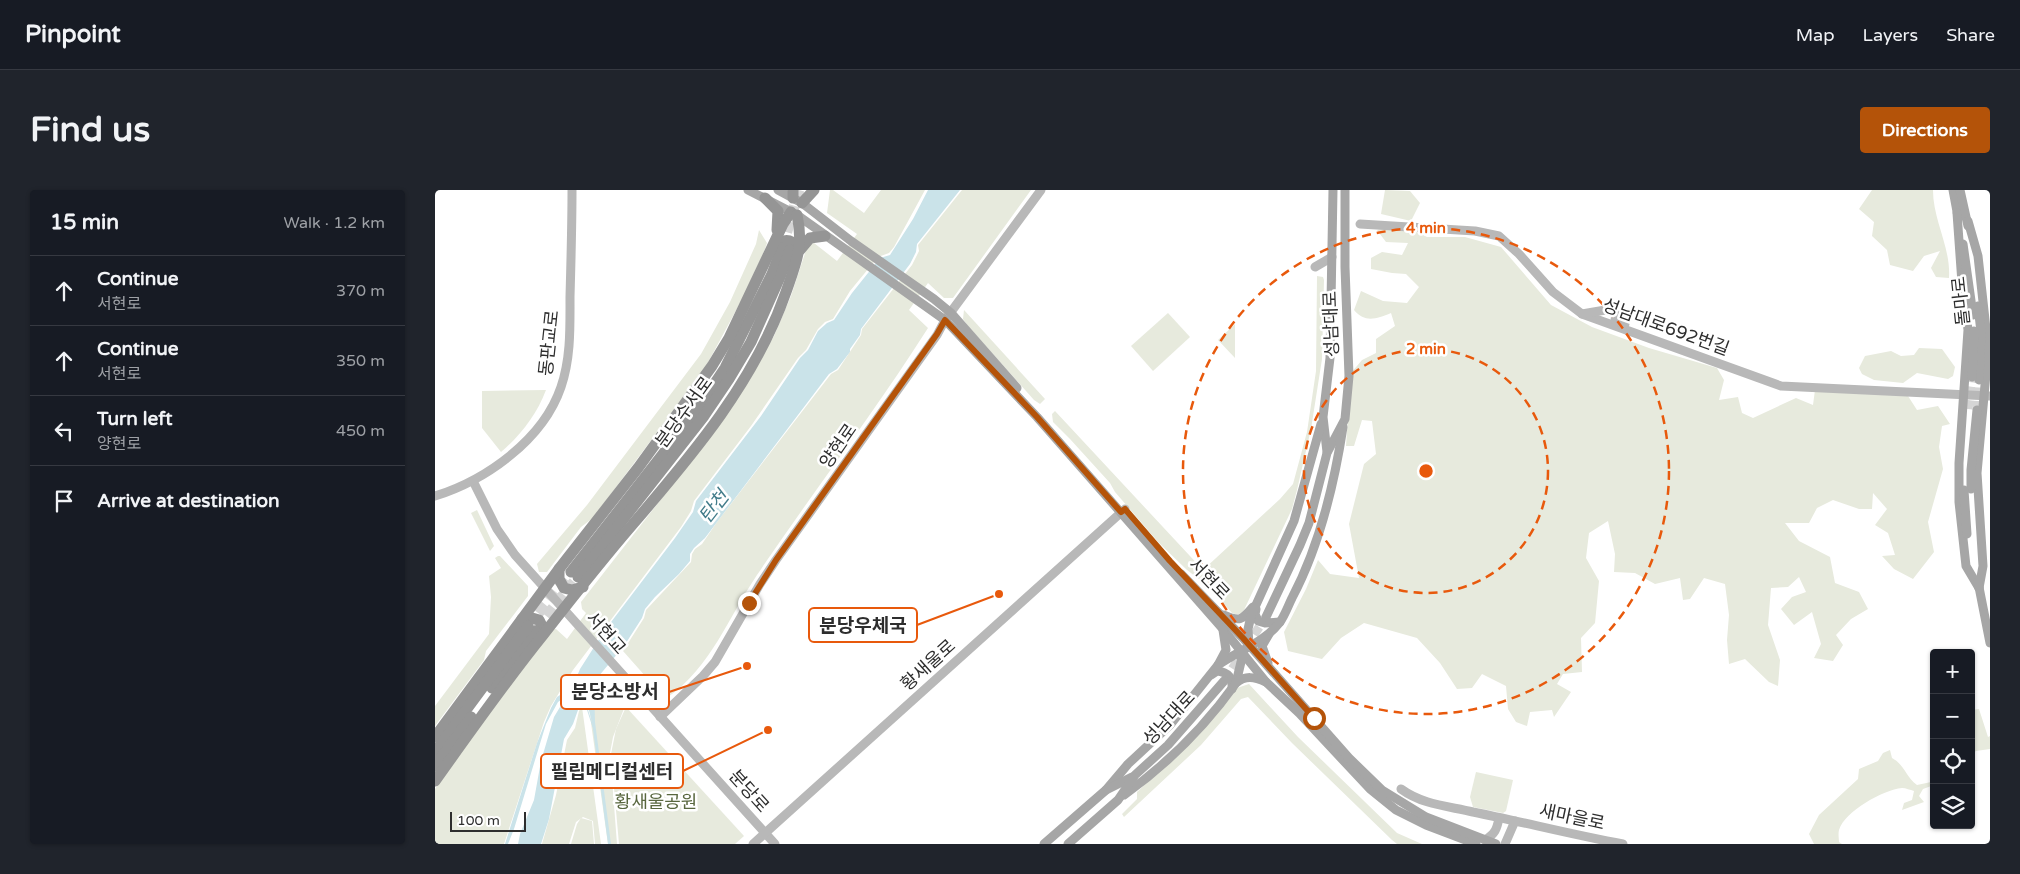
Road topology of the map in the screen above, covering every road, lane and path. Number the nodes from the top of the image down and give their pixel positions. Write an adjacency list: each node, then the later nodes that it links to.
1 (572, 190): 33 (main road, 동판교로)
2 (747, 190): 10 (main road)
3 (778, 190): 11 (main road)
4 (814, 190): 11 (highway)
5 (1041, 190): 22 (main road, 양현로)
6 (1333, 190): 15 (main road, 성남대로)
7 (1345, 190): 31 (main road, 성남대로)
8 (1953, 190): 19 (main road)
9 (1960, 190): 19 (main road)
10 (765, 198): 11 (main road); 14 (highway)
11 (795, 204): 13 (main road); 14 (highway); 14 (highway); 22 (main road, 서현로)
12 (1360, 224): 21 (main road, 성남대로692번길)
13 (825, 236): 14 (highway); 22 (main road, 서현로)
14 (787, 248): 17 (highway); 18 (highway); 20 (highway, 분당수서로); 25 (highway, 분당수서로)
15 (1332, 257): 16 (main road, 성남대로); 16 (main road)
16 (1332, 275): 30 (main road, 성남대로)
17 (790, 281): 18 (highway); 37 (highway)
18 (746, 302): 35 (highway)
19 (1976, 310): 23 (main road); 23 (main road)
20 (764, 313): 37 (highway); 38 (highway, 분당수서로)
21 (1581, 314): 24 (main road, 성남대로692번길); 24 (main road)
22 (948, 317): 36 (main road, 서현로); 59 (main road, 양현로)
23 (1977, 330): 26 (main road, 돌마로); 27 (main road); 28 (main road)
24 (1637, 334): 27 (main road, 성남대로692번길)
25 (741, 337): 35 (highway); 38 (highway, 분당수서로)
26 (1975, 378)
27 (1965, 395): 28 (main road, 성남대로692번길); 39 (main road)
28 (1987, 396): 39 (main road)
29 (1972, 410): 39 (main road)
30 (1323, 417): 32 (main road, 성남대로); 41 (main road)
31 (1345, 419): 32 (main road, 성남대로); 45 (main road)
32 (1327, 452): 44 (main road, 성남대로)
33 (473, 481): 34 (main road, 동판교로); 40 (main road)
34 (435, 496)
35 (613, 501): 38 (highway)
36 (1123, 511): 43 (main road, 서현로); 47 (main road, 서현로); 70 (main road, 황새울로)
37 (633, 524): 38 (highway)
38 (573, 576): 40 (highway); 42 (highway)
39 (1979, 588): 49 (main road)
40 (545, 589): 42 (main road); 46 (highway)
41 (1259, 600): 43 (main road); 45 (main road); 50 (main road)
42 (567, 614): 46 (highway); 58 (main road, 서현교)
43 (1220, 614): 50 (main road, 서현로)
44 (1265, 617)
45 (1280, 622): 48 (main road)
46 (532, 628): 60 (highway); 61 (highway); 62 (highway); 64 (highway)
47 (1223, 629): 51 (main road, 서현로); 52 (main road)
48 (1271, 631): 50 (main road); 53 (main road)
49 (1990, 643)
50 (1249, 645): 51 (main road); 53 (main road, 서현로)
51 (1241, 651): 52 (main road); 56 (main road, 서현로); 57 (main road)
52 (1218, 665): 54 (main road)
53 (1271, 671): 71 (main road, 서현로)
54 (1210, 675): 57 (main road); 66 (main road)
55 (1224, 681): 63 (main road, 성남대로)
56 (1266, 682): 57 (main road); 76 (main road, 서현로)
57 (1234, 686): 67 (main road)
58 (638, 693): 59 (main road, 분당로)
59 (660, 717): 70 (main road, 분당로)
60 (435, 737)
61 (435, 752)
62 (435, 766)
63 (1135, 775): 66 (main road, 성남대로); 67 (main road, 성남대로)
64 (435, 781)
65 (1401, 789): 68 (main road, 새마을로)
66 (1107, 790): 74 (main road, 성남대로)
67 (1118, 800): 75 (main road, 성남대로)
68 (1499, 818): 69 (main road, 새마을로); 71 (main road)
69 (1515, 821): 78 (main road); 79 (main road, 새마을로)
70 (765, 833): 72 (main road, 황새울로); 73 (main road, 분당로)
71 (1485, 840): 77 (main road, 서현로)
72 (753, 844)
73 (775, 844)
74 (1044, 844)
75 (1068, 844)
76 (1476, 844)
77 (1496, 844)
78 (1505, 844)
79 (1623, 844)

